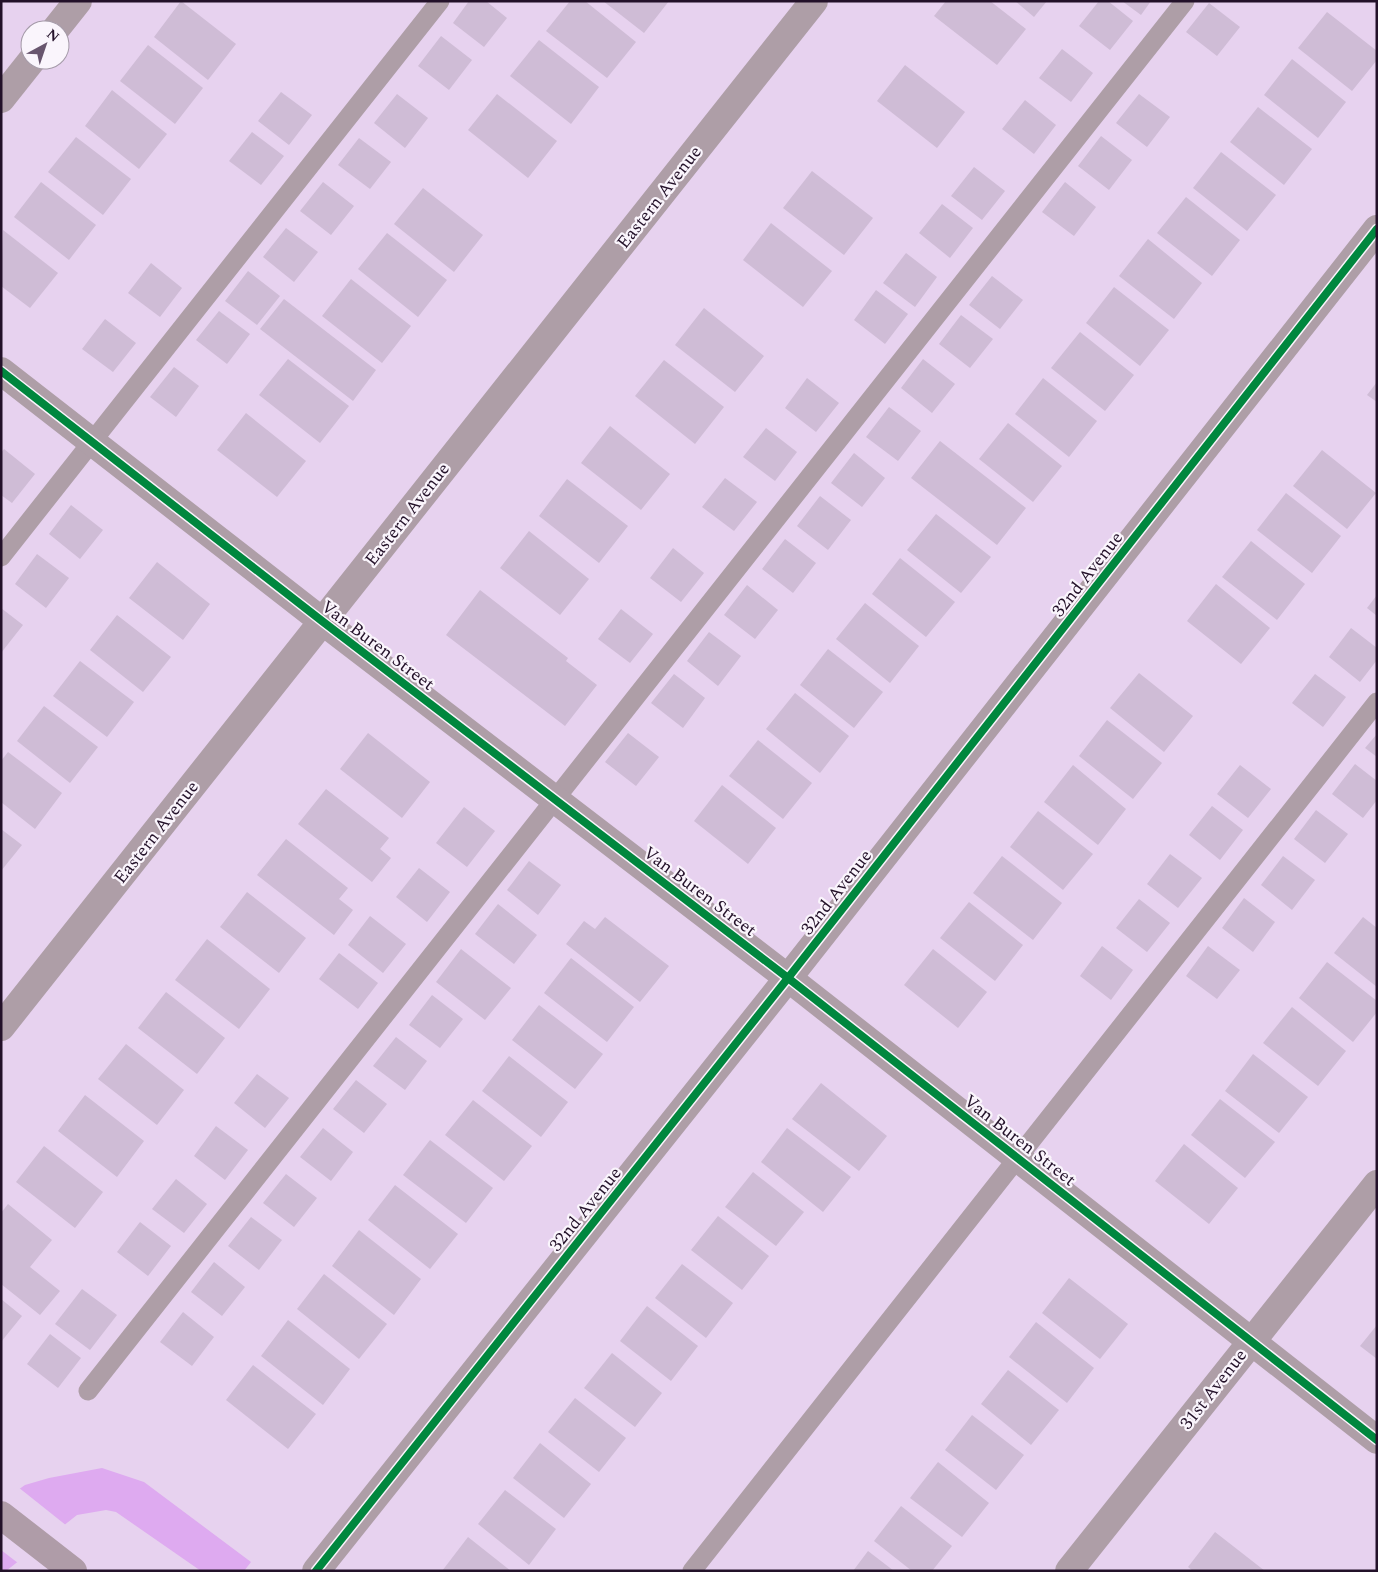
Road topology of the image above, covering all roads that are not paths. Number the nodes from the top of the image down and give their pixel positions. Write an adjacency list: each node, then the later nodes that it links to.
1 (78, 1): 5 (street)
2 (440, 1): 10 (lane)
3 (814, 1): 12 (street, Eastern Avenue)
4 (1186, 1): 14 (lane)
5 (63, 20)
6 (24, 70): 7 (street)
7 (1, 99)
8 (1377, 229): 15 (street, 32nd Avenue)
9 (1, 371): 10 (street, Van Buren Street)
10 (92, 442): 11 (lane); 12 (street, Van Buren Street)
11 (1, 557)
12 (322, 621): 14 (street, Van Buren Street); 16 (street, Eastern Avenue)
13 (1377, 702): 17 (lane)
14 (555, 799): 15 (street, Van Buren Street); 20 (lane)
15 (788, 978): 17 (street, Van Buren Street); 24 (street, 32nd Avenue)
16 (1, 1027)
17 (1017, 1158): 19 (street, Van Buren Street); 25 (lane)
18 (1377, 1184): 19 (street, 31st Avenue)
19 (1251, 1342): 21 (street, Van Buren Street); 26 (street, 31st Avenue)
20 (88, 1391)
21 (1377, 1440)
22 (1, 1515): 23 (street)
23 (73, 1571)
24 (316, 1571)
25 (692, 1571)
26 (1069, 1571)

